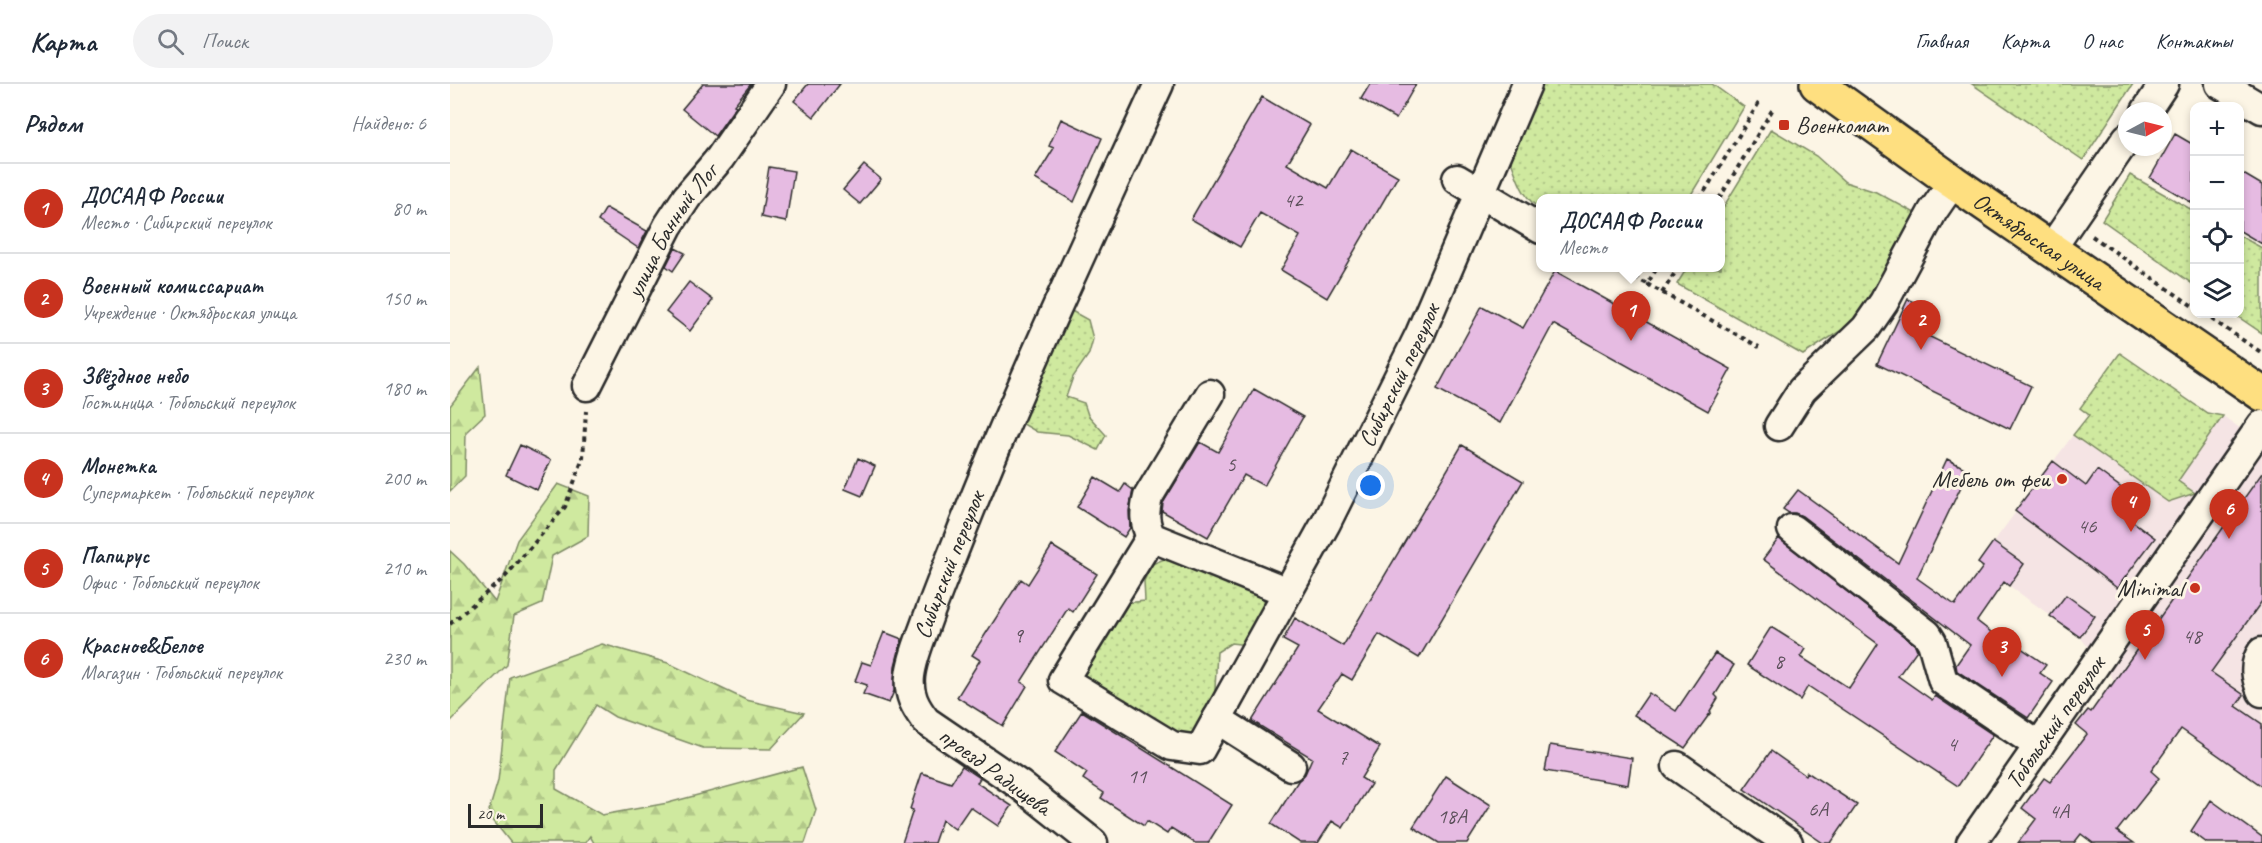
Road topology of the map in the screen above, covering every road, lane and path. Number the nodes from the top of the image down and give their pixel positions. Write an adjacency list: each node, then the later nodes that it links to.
1 (771, 84): 28 (street, улица Банный Лог)
2 (1159, 84): 38 (street, Сибирский переулок)
3 (1527, 84): 13 (street, Сибирский переулок)
4 (1817, 84): 12 (main road, Октябрьская улица)
5 (2164, 84): 8 (street)
6 (2220, 84): 10 (street)
7 (1760, 101): 14 (path)
8 (2152, 102)
9 (1774, 107): 15 (path)
10 (2262, 110)
11 (2118, 151): 18 (street)
12 (1953, 182): 18 (main road, Октябрьская улица); 32 (street)
13 (1468, 186): 16 (street); 35 (street, Сибирский переулок)
14 (1702, 194)
15 (1721, 194)
16 (1536, 227)
17 (2084, 231): 24 (path)
18 (2051, 249): 30 (main road, Октябрьская улица)
19 (1627, 272): 22 (path)
20 (1654, 272): 22 (path)
21 (1675, 272): 23 (path)
22 (1647, 284): 23 (path)
23 (1662, 293): 26 (path)
24 (2190, 304)
25 (2210, 318): 27 (path)
26 (1759, 347)
27 (2262, 353)
28 (587, 386): 36 (path)
29 (1210, 394): 34 (street)
30 (2262, 394)
31 (2262, 425): 41 (street, Тобольский переулок)
32 (1779, 426)
33 (1792, 529): 41 (street)
34 (1151, 537): 35 (street); 40 (street, Сибирский переулок)
35 (1288, 592): 40 (street, Сибирский переулок)
36 (450, 624)
37 (2262, 652): 39 (street)
38 (909, 689): 44 (street, проезд Радищева)
39 (2262, 692)
40 (1217, 719): 42 (street)
41 (2039, 746): 46 (street, Тобольский переулок)
42 (1291, 766)
43 (1677, 766): 45 (street)
44 (1093, 843)
45 (1788, 843)
46 (1971, 843)

